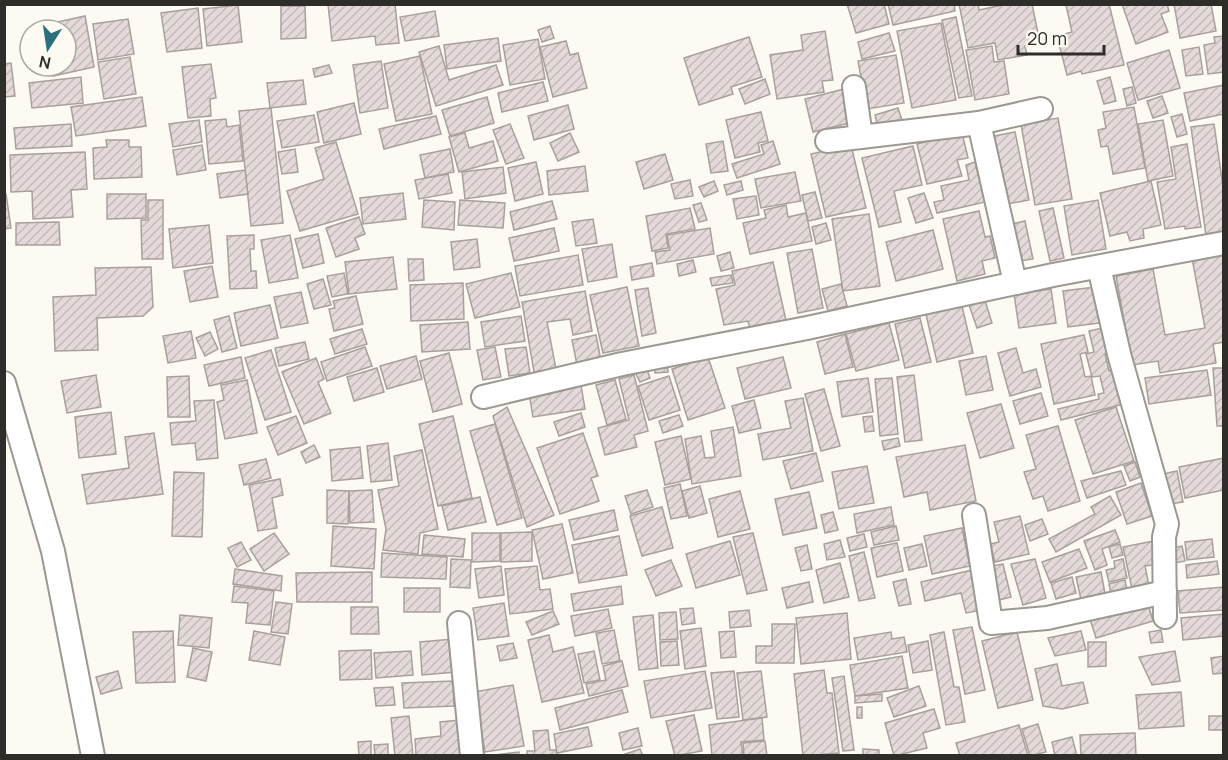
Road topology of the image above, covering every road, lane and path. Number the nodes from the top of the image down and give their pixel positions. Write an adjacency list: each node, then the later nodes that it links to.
1 (854, 87): 4 (street)
2 (1041, 110): 3 (street)
3 (979, 123): 4 (street); 8 (street)
4 (861, 137): 5 (street)
5 (827, 141)
6 (1224, 243): 7 (street)
7 (1099, 267): 8 (street); 12 (street)
8 (1015, 283): 10 (street)
9 (4, 383): 15 (street)
10 (483, 397)
11 (974, 515): 12 (street)
12 (1165, 592): 13 (street)
13 (1165, 617)
14 (459, 623): 16 (street)
15 (93, 756)
16 (472, 756)

